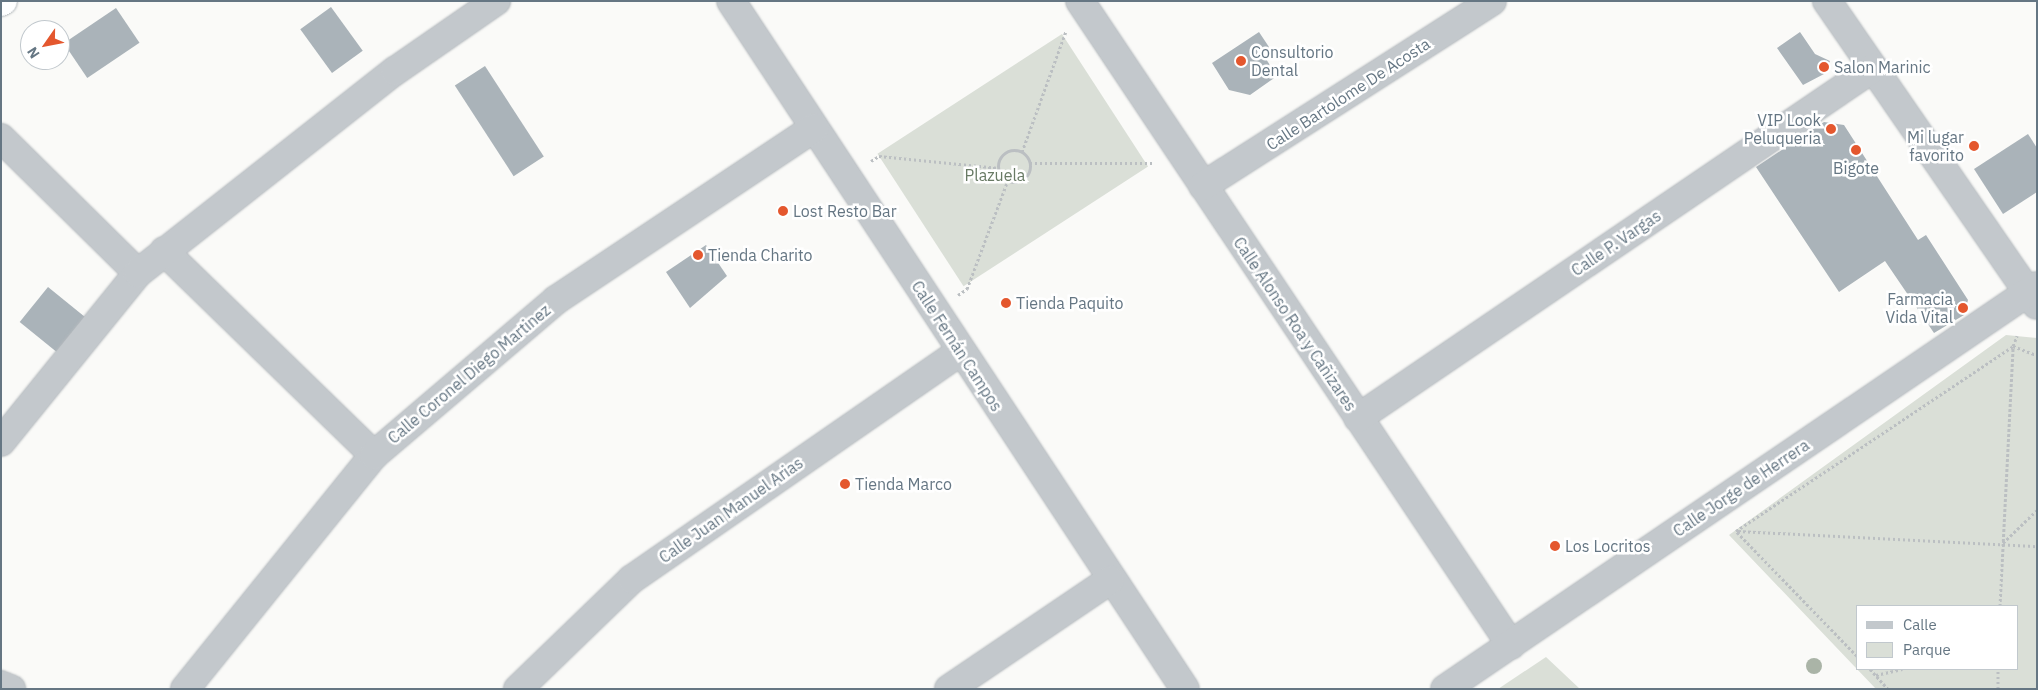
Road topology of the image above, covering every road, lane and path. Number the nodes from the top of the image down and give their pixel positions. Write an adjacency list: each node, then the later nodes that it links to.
1 (496, 1): 16 (street)
2 (731, 1): 7 (street, Calle Fernán Campos)
3 (1492, 1): 15 (street, Calle Bartolome De Acosta)
4 (1827, 1): 6 (street)
5 (1084, 8): 9 (street, Calle Alonso Roa y Cañizares); 10 (path)
6 (1873, 68): 18 (street); 23 (street, Calle P. Vargas)
7 (814, 128): 13 (street, Calle Fernán Campos); 25 (street, Calle Coronel Diego Martinez)
8 (1, 138): 17 (street)
9 (1179, 149): 11 (path); 15 (street, Calle Alonso Roa y Cañizares)
10 (1022, 152): 11 (path); 12 (path)
11 (1030, 163): 14 (path)
12 (999, 168): 13 (path); 14 (path)
13 (847, 177): 19 (street, Calle Fernán Campos)
14 (1008, 180): 19 (path)
15 (1204, 186): 23 (street, Calle Alonso Roa y Cañizares)
16 (164, 251): 17 (street); 25 (street)
17 (138, 274): 24 (street)
18 (2033, 295): 32 (street, Calle Jorge de Herrera)
19 (934, 311): 21 (street, Calle Fernán Campos)
20 (2013, 346): 22 (path); 27 (path); 28 (path)
21 (961, 351): 30 (street, Calle Fernán Campos); 41 (street, Calle Juan Manuel Arias)
22 (2037, 355)
23 (1358, 418): 32 (street, Calle Alonso Roa y Cañizares)
24 (1, 442)
25 (374, 455): 40 (street, Calle Coronel Diego Martinez)
26 (2037, 510): 28 (path)
27 (1736, 531): 28 (path); 33 (path)
28 (2002, 544): 29 (path); 31 (path)
29 (2037, 546)
30 (1110, 580): 42 (street); 43 (street, Calle Fernán Campos)
31 (2000, 605)
32 (1511, 645): 44 (street, Calle Jorge de Herrera)
33 (1856, 655)
34 (1871, 670): 37 (path)
35 (1898, 670): 37 (path)
36 (1998, 670): 46 (path)
37 (1876, 675): 45 (path)
38 (1, 685): 39 (street)
39 (11, 689)
40 (185, 689)
41 (518, 689)
42 (949, 689)
43 (1185, 689)
44 (1445, 689)
45 (1888, 689)
46 (1998, 689)

